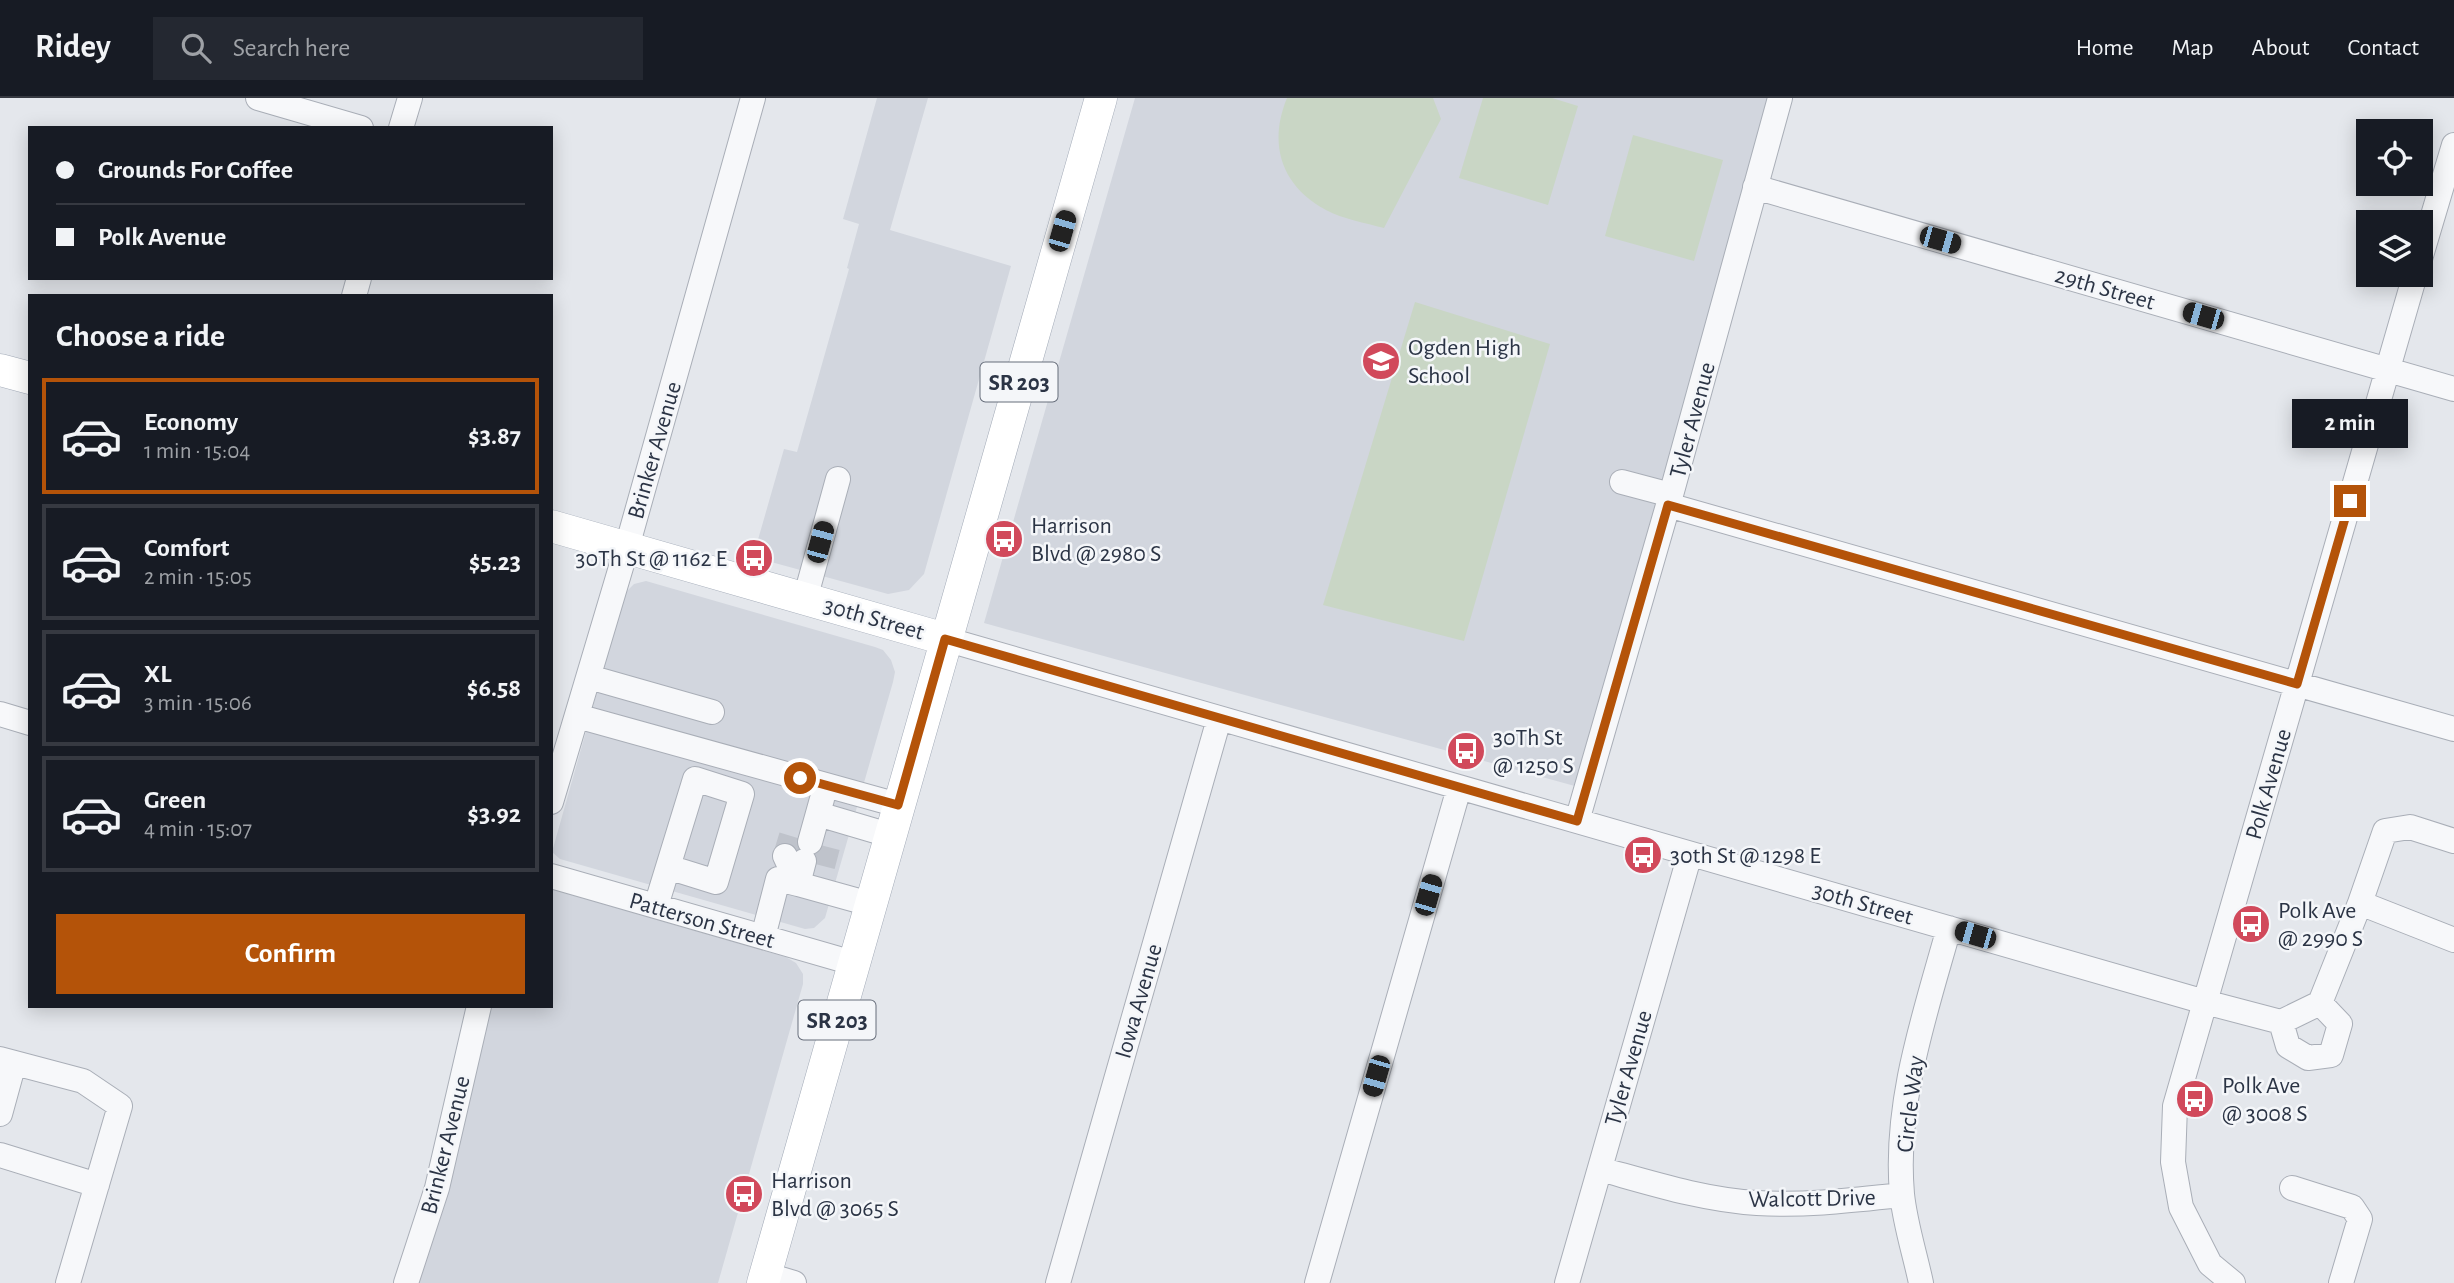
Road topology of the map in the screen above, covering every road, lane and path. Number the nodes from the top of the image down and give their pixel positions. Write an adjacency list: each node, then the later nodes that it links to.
1 (258, 98): 6 (street)
2 (410, 98): 7 (street)
3 (753, 98): 20 (street, Brinker Avenue)
4 (1101, 98): 22 (main road, SR 203)
5 (1780, 98): 9 (street, Tyler Avenue)
6 (354, 126)
7 (402, 126)
8 (2454, 145): 10 (street)
9 (1755, 187): 13 (street, 29th Street); 18 (street, Tyler Avenue)
10 (2433, 215)
11 (2412, 287): 13 (street, Polk Avenue)
12 (0, 370): 14 (main road)
13 (2388, 370): 15 (street, 29th Street); 24 (street, Polk Avenue)
14 (28, 377)
15 (2454, 389)
16 (838, 479): 21 (street)
17 (1622, 482): 18 (street)
18 (1669, 500): 24 (street); 35 (street, Tyler Avenue)
19 (553, 527): 20 (main road, 30th Street)
20 (627, 547): 21 (main road, 30th Street); 23 (street, Brinker Avenue)
21 (805, 598): 22 (main road, 30th Street)
22 (945, 639): 28 (street, 30th Street); 34 (main road, SR 203)
23 (589, 677): 25 (street); 27 (street, Brinker Avenue)
24 (2297, 684): 30 (street); 48 (street, Polk Avenue)
25 (712, 712)
26 (0, 715): 29 (street)
27 (577, 716): 31 (street); 33 (street, Brinker Avenue)
28 (1219, 719): 32 (street, 30th Street); 63 (street, Iowa Avenue)
29 (28, 722)
30 (2454, 729)
31 (826, 785): 34 (street); 37 (street)
32 (1459, 788): 35 (street, 30th Street); 64 (street)
33 (553, 795)
34 (894, 820): 37 (street); 42 (main road, SR 203)
35 (1577, 821): 38 (street, 30th Street)
36 (2454, 841): 41 (street)
37 (808, 848): 42 (street); 45 (street)
38 (1690, 854): 44 (street, 30th Street); 55 (street, Tyler Avenue)
39 (668, 867): 43 (street)
40 (553, 877): 43 (street, Patterson Street)
41 (2360, 903): 46 (street); 49 (street)
42 (870, 904): 47 (main road, SR 203)
43 (656, 906): 45 (street, Patterson Street)
44 (1949, 928): 48 (street, 30th Street); 58 (street, Circle Way)
45 (763, 937): 47 (street, Patterson Street)
46 (2454, 940)
47 (853, 963): 59 (main road, SR 203)
48 (2205, 1002): 51 (street, 30th Street); 67 (street, Polk Avenue)
49 (2320, 1003): 51 (street); 51 (street)
50 (479, 1008): 61 (street, Brinker Avenue)
51 (2281, 1022)
52 (7, 1061): 53 (street); 56 (street)
53 (0, 1114)
54 (0, 1155): 56 (street)
55 (1600, 1169): 58 (street, Walcott Drive); 65 (street, Tyler Avenue)
56 (97, 1185): 60 (street)
57 (2292, 1188): 68 (street)
58 (1902, 1195): 66 (street, Circle Way)
59 (762, 1280): 62 (street)
60 (68, 1283)
61 (406, 1283)
62 (794, 1283)
63 (1058, 1283)
64 (1317, 1283)
65 (1567, 1283)
66 (1921, 1283)
67 (2233, 1283)
68 (2341, 1283)

